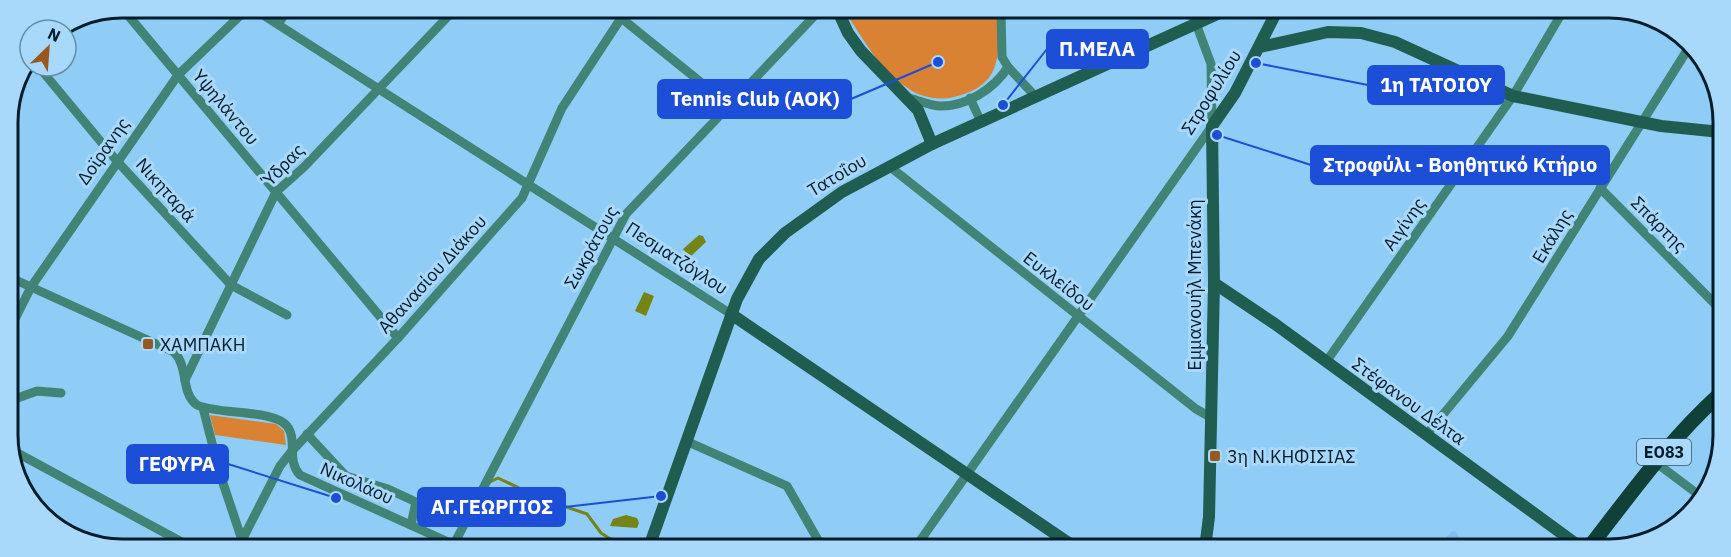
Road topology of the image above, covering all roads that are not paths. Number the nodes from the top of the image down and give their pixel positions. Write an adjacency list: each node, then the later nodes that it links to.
1 (130, 18): 20 (street, Υψηλάντου)
2 (239, 18): 20 (street, Δοϊρανης)
3 (268, 18): 16 (street, Πεσματζόγλου)
4 (282, 18): 16 (street)
5 (446, 18): 22 (street, Ύδρας)
6 (620, 18): 35 (street, Αθανασίου Διάκου)
7 (622, 18): 27 (street)
8 (812, 18): 27 (street, Σωκράτους)
9 (841, 18): 24 (street)
10 (1002, 18): 19 (street)
11 (1195, 18): 15 (street, Εμμανουήλ Μπενάκη)
12 (1208, 18): 15 (street, Τατοΐου)
13 (1273, 18): 17 (street)
14 (1559, 18): 23 (street, Αιγίνης)
15 (1197, 23): 25 (street, Τατοΐου); 30 (street, Εμμανουήλ Μπενάκη)
16 (278, 24): 22 (street, Πεσματζόγλου)
17 (1260, 47): 23 (street, Στροφυλίου); 30 (street, Στροφυλίου)
18 (1686, 52): 29 (street, Εκάλης)
19 (1008, 67): 25 (street); 26 (street)
20 (178, 75): 33 (street, Δοϊρανης); 37 (street, Υψηλάντου)
21 (48, 78): 33 (street, Νικηταρά)
22 (379, 87): 35 (street, Πεσματζόγλου); 37 (street, Ύδρας)
23 (1513, 96): 29 (street, Στροφυλίου); 49 (street, Αιγίνης)
24 (906, 97): 26 (street); 32 (street)
25 (1036, 97): 28 (street, Τατοΐου)
26 (970, 98): 28 (street)
27 (729, 105): 38 (street, Σωκράτους)
28 (981, 122): 32 (street, Τατοΐου)
29 (1642, 122): 31 (street, Στροφυλίου); 36 (street, Εκάλης)
30 (1212, 126): 40 (street, Εμμανουήλ Μπενάκη); 47 (street, Στροφυλίου)
31 (1713, 132)
32 (932, 144): 34 (street, Τατοΐου)
33 (116, 160): 41 (street, Νικηταρά); 42 (street, Δοϊρανης)
34 (889, 166): 45 (street, Τατοΐου); 47 (street, Ευκλείδου)
35 (530, 183): 38 (street, Πεσματζόγλου); 48 (street, Αθανασίου Διάκου)
36 (1600, 188): 43 (street, Σπάρτης); 57 (street, Εκάλης)
37 (276, 192): 41 (street, Ύδρας); 48 (street, Υψηλάντου)
38 (612, 237): 45 (street, Πεσματζόγλου); 69 (street, Σωκράτους)
39 (18, 281): 42 (street)
40 (1214, 283): 49 (street, Στέφανου Δέλτα); 55 (street, Εμμανουήλ Μπενάκη)
41 (231, 285): 46 (street, Νικηταρά); 50 (street, Ύδρας)
42 (31, 287): 44 (street, Δοϊρανης); 50 (street)
43 (1713, 302)
44 (18, 313)
45 (731, 314): 58 (street, Τατοΐου); 62 (street, Πεσματζόγλου)
46 (287, 315)
47 (1079, 317): 55 (street, Ευκλείδου); 62 (street, Στροφυλίου)
48 (398, 338): 56 (street, Αθανασίου Διάκου)
49 (1326, 362): 57 (street, Στέφανου Δέλτα)
50 (185, 380): 54 (street)
51 (61, 393): 52 (street)
52 (18, 397)
53 (1713, 401): 61 (main road, ΕΟ83)
54 (203, 408): 59 (street, Νικολάου); 66 (street)
55 (1212, 418): 74 (street, Εμμανουήλ Μπενάκη)
56 (307, 434): 59 (street, Αθανασίου Διάκου); 64 (street)
57 (1426, 435): 75 (street, Στέφανου Δέλτα)
58 (686, 441): 70 (street, Τατοΐου); 71 (street)
59 (291, 452): 64 (street, Νικολάου); 67 (street, Αθανασίου Διάκου)
60 (20, 454): 65 (street)
61 (1655, 462): 63 (street); 76 (main road, ΕΟ83)
62 (967, 473): 72 (street, Στροφυλίου); 73 (street, Πεσματζόγλου)
63 (1696, 492)
64 (411, 525): 68 (street, Νικολάου)
65 (176, 539)
66 (240, 539)
67 (243, 539)
68 (440, 539)
69 (458, 539)
70 (652, 539)
71 (817, 539)
72 (921, 539)
73 (1063, 539)
74 (1206, 539)
75 (1568, 539)
76 (1596, 539)

